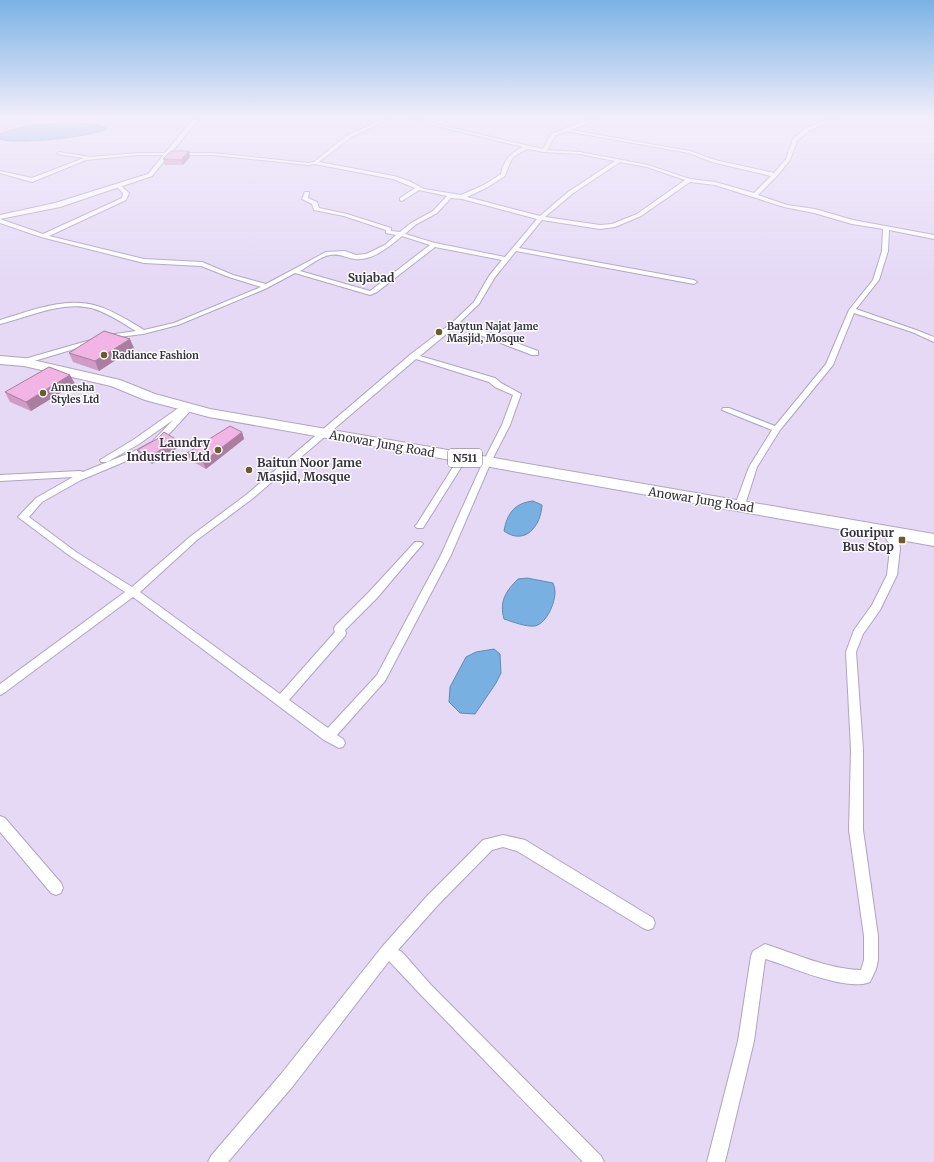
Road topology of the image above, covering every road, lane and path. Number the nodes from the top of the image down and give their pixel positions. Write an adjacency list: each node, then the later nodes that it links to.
1 (5, 173): 2 (street)
2 (49, 173)
3 (151, 173): 11 (street)
4 (369, 173): 12 (street)
5 (503, 173): 15 (street)
6 (600, 173): 18 (street)
7 (669, 173): 10 (street)
8 (767, 173): 9 (street)
9 (775, 175): 14 (street)
10 (689, 180): 14 (street); 18 (street)
11 (118, 186): 17 (street); 22 (street)
12 (418, 188): 15 (street); 16 (street)
13 (307, 193): 21 (street)
14 (754, 196): 20 (street)
15 (462, 197): 18 (street); 21 (street)
16 (402, 199)
17 (0, 217)
18 (541, 218): 25 (street)
19 (0, 221): 22 (street)
20 (886, 228): 23 (street); 30 (street)
21 (399, 235): 24 (street); 27 (street)
22 (43, 236): 29 (street)
23 (934, 237)
24 (434, 245): 26 (street); 27 (street)
25 (514, 248): 26 (street); 28 (street)
26 (506, 259): 32 (street)
27 (294, 271): 29 (street)
28 (694, 282)
29 (266, 286): 33 (street)
30 (852, 310): 34 (street); 41 (street)
31 (0, 322): 33 (street)
32 (456, 323): 35 (street); 36 (street)
33 (143, 332): 38 (street)
34 (934, 340)
35 (535, 353)
36 (414, 356): 42 (street); 44 (street)
37 (0, 360): 38 (highway, Anowar Jung Road / N511)
38 (24, 362): 39 (highway, Anowar Jung Road / N511)
39 (188, 407): 42 (highway, Anowar Jung Road / N511); 45 (street); 51 (street)
40 (726, 410): 41 (street)
41 (777, 429): 46 (street)
42 (324, 434): 43 (highway, Anowar Jung Road / N511); 51 (street)
43 (463, 458): 44 (highway, Anowar Jung Road / N511); 47 (street)
44 (487, 462): 46 (highway, Anowar Jung Road / N511); 54 (street)
45 (0, 478)
46 (740, 505): 48 (highway, Anowar Jung Road / N511)
47 (420, 526)
48 (887, 532): 49 (highway, Anowar Jung Road / N511); 62 (street)
49 (934, 540)
50 (418, 544): 53 (street)
51 (133, 592): 52 (street); 53 (street)
52 (0, 690)
53 (281, 701): 54 (street)
54 (328, 736): 55 (street)
55 (339, 743)
56 (0, 822): 57 (street)
57 (56, 888)
58 (648, 923): 59 (street)
59 (388, 952): 60 (street); 61 (street)
60 (217, 1162)
61 (595, 1162)
62 (716, 1162)

